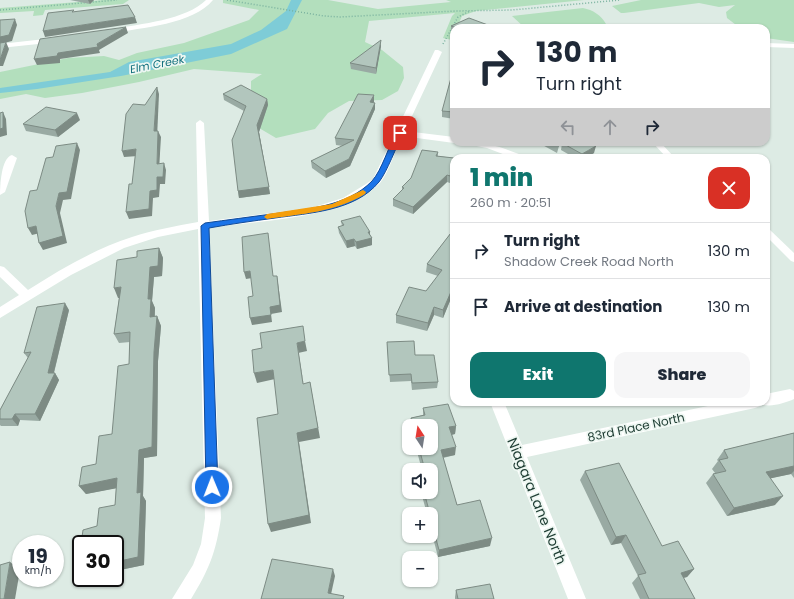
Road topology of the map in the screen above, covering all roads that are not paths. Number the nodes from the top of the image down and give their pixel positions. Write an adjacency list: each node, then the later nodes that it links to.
1 (210, 0): 2 (street)
2 (102, 33)
3 (64, 39): 4 (street)
4 (0, 46)
5 (770, 46): 6 (lane)
6 (794, 46)
7 (438, 52): 9 (street)
8 (200, 123): 17 (street)
9 (400, 133): 10 (street); 17 (street)
10 (450, 139)
11 (489, 146): 13 (street)
12 (660, 146): 14 (lane)
13 (511, 154)
14 (667, 154)
15 (12, 158): 16 (street)
16 (0, 192)
17 (205, 226): 21 (street); 28 (street)
18 (770, 235): 19 (lane)
19 (794, 259)
20 (0, 270): 21 (street)
21 (28, 296): 22 (street)
22 (0, 313)
23 (790, 394): 24 (street)
24 (770, 399)
25 (499, 406): 27 (street, Niagara Lane North)
26 (736, 406): 27 (street, 83rd Place North)
27 (518, 452): 29 (street, Niagara Lane North)
28 (181, 599)
29 (577, 599)

